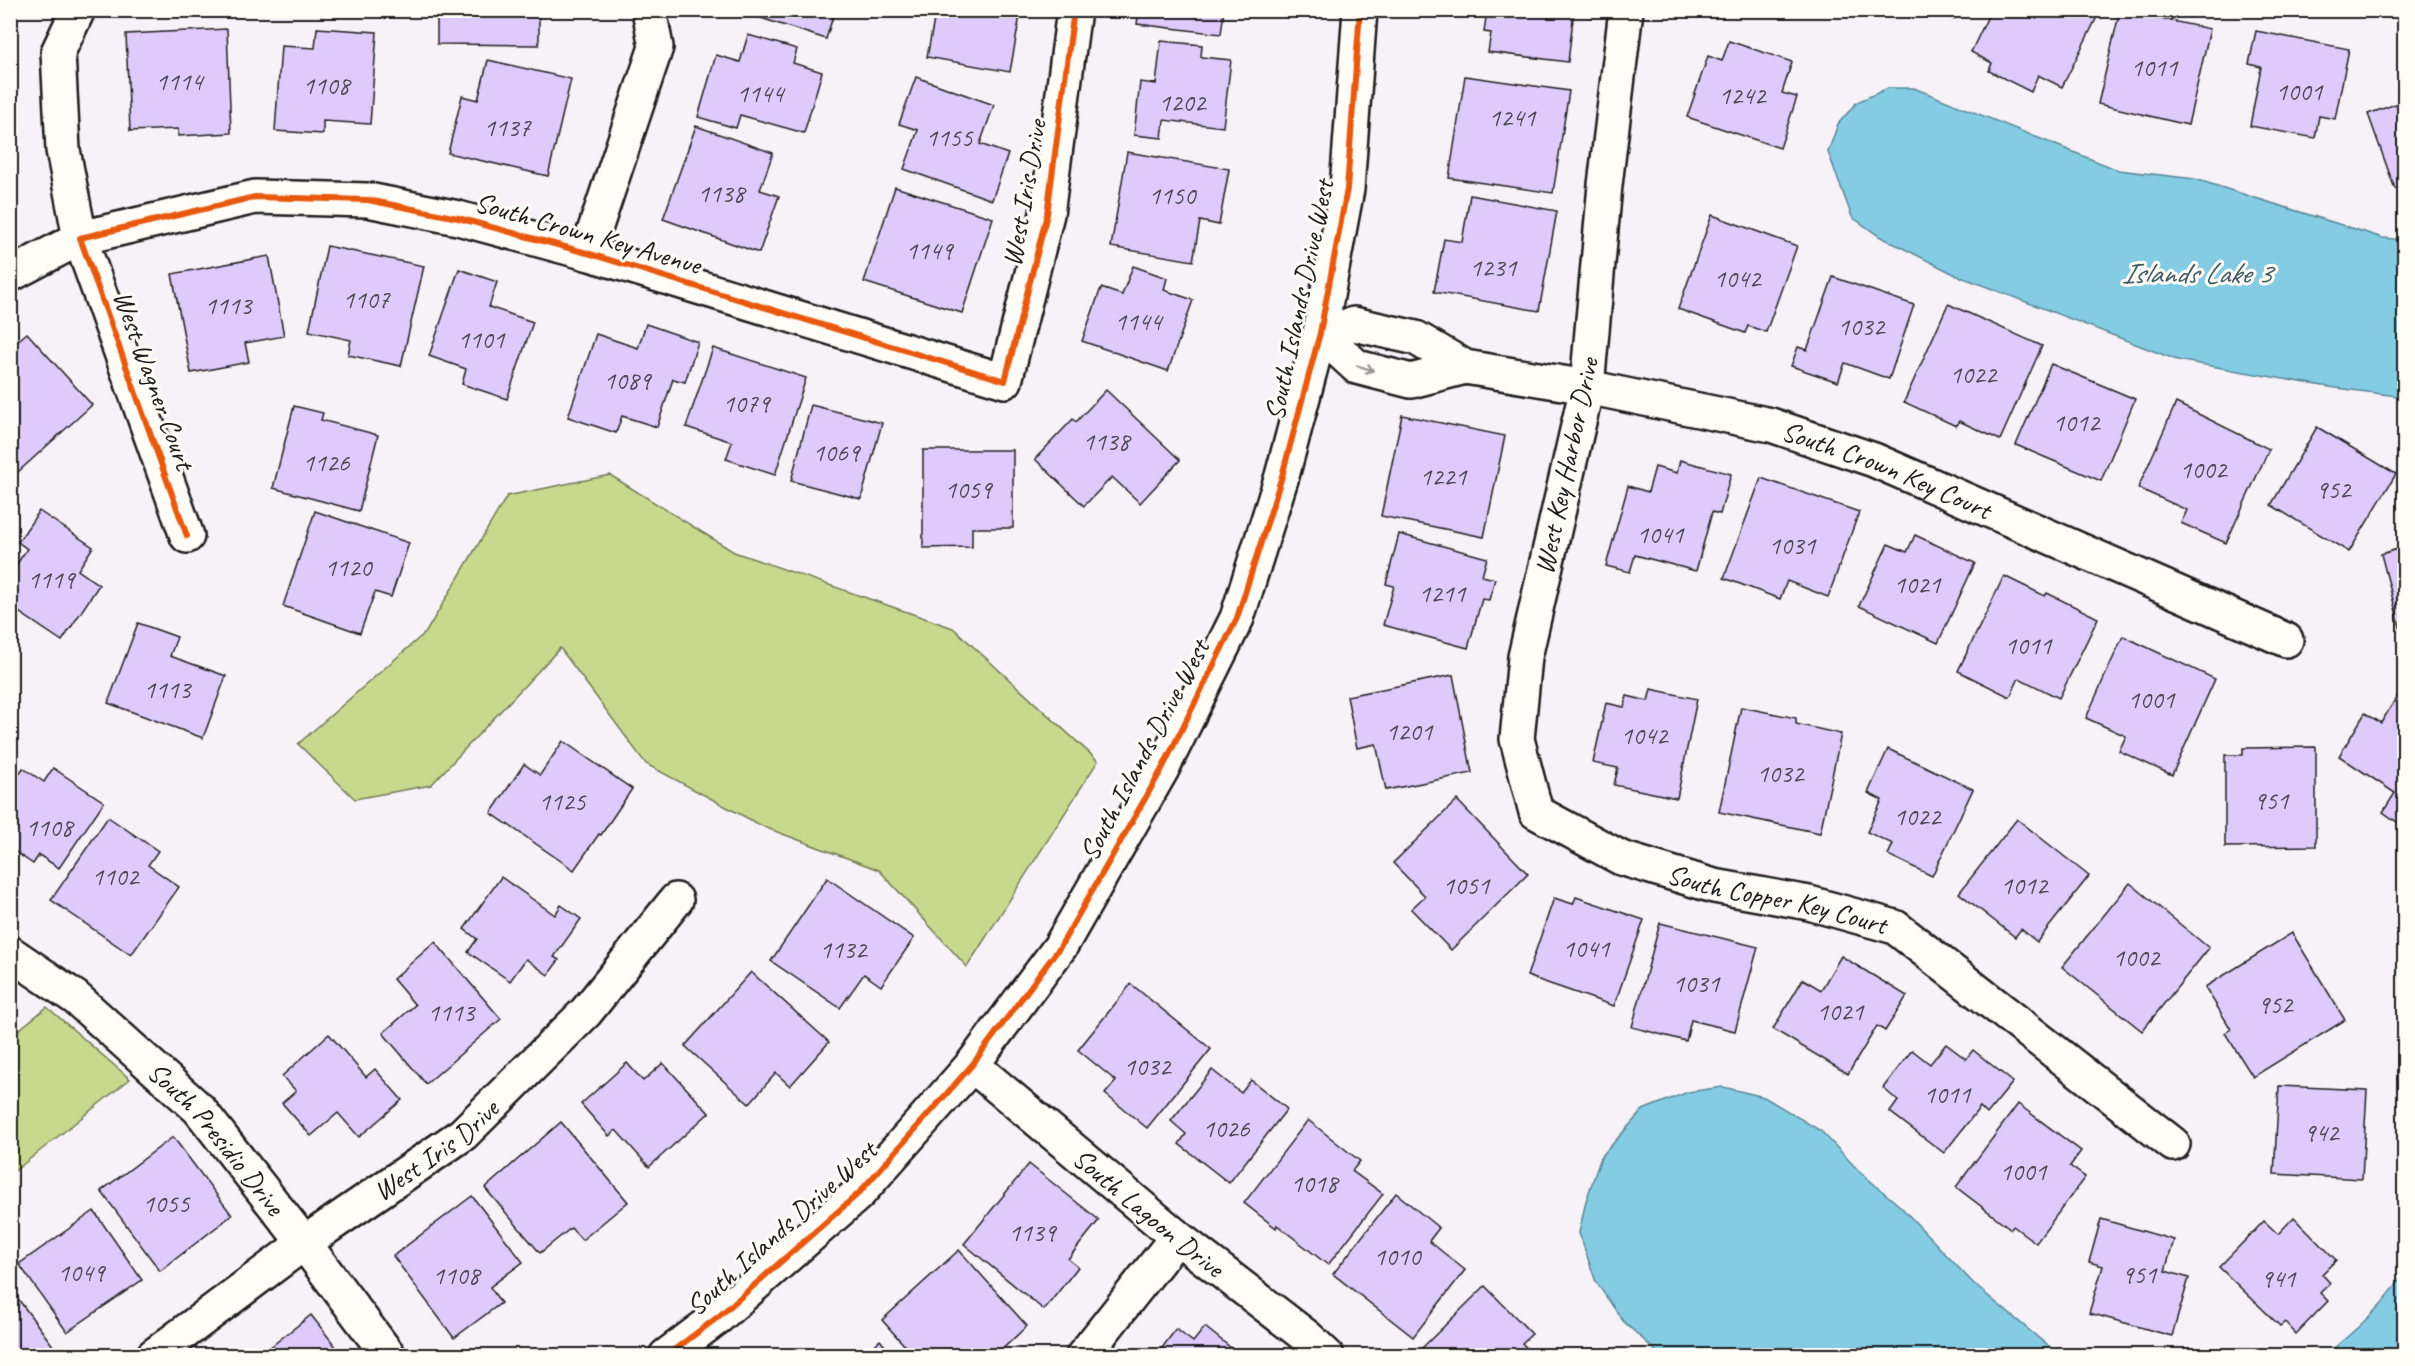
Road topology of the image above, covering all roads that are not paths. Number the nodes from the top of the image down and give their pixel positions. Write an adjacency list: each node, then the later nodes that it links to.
1 (78, 10): 6 (street, West Wagner Court)
2 (649, 10): 7 (street)
3 (1074, 10): 10 (street, West Iris Drive)
4 (1360, 10): 9 (street, South Islands Drive West)
5 (1626, 10): 11 (street, West Key Harbor Drive)
6 (80, 238): 7 (street, South Crown Key Avenue); 8 (street, South Crown Key Avenue); 12 (street, West Wagner Court)
7 (587, 253): 10 (street, South Crown Key Avenue)
8 (10, 275)
9 (1320, 333): 11 (street, South Crown Key Court); 17 (street, South Islands Drive West)
10 (1005, 381)
11 (1587, 387): 13 (street, South Crown Key Court); 14 (street, West Key Harbor Drive)
12 (187, 536)
13 (2286, 640)
14 (1536, 812): 18 (street, South Copper Key Court)
15 (676, 900): 20 (street, West Iris Drive)
16 (10, 952): 20 (street, South Presidio Drive)
17 (972, 1065): 19 (street, South Lagoon Drive); 23 (street, South Islands Drive West)
18 (2173, 1144)
19 (1177, 1237): 24 (street); 25 (street, South Lagoon Drive)
20 (304, 1243): 21 (street, West Iris Drive); 22 (street, South Presidio Drive)
21 (153, 1356)
22 (389, 1356)
23 (666, 1356)
24 (1083, 1356)
25 (1327, 1356)

